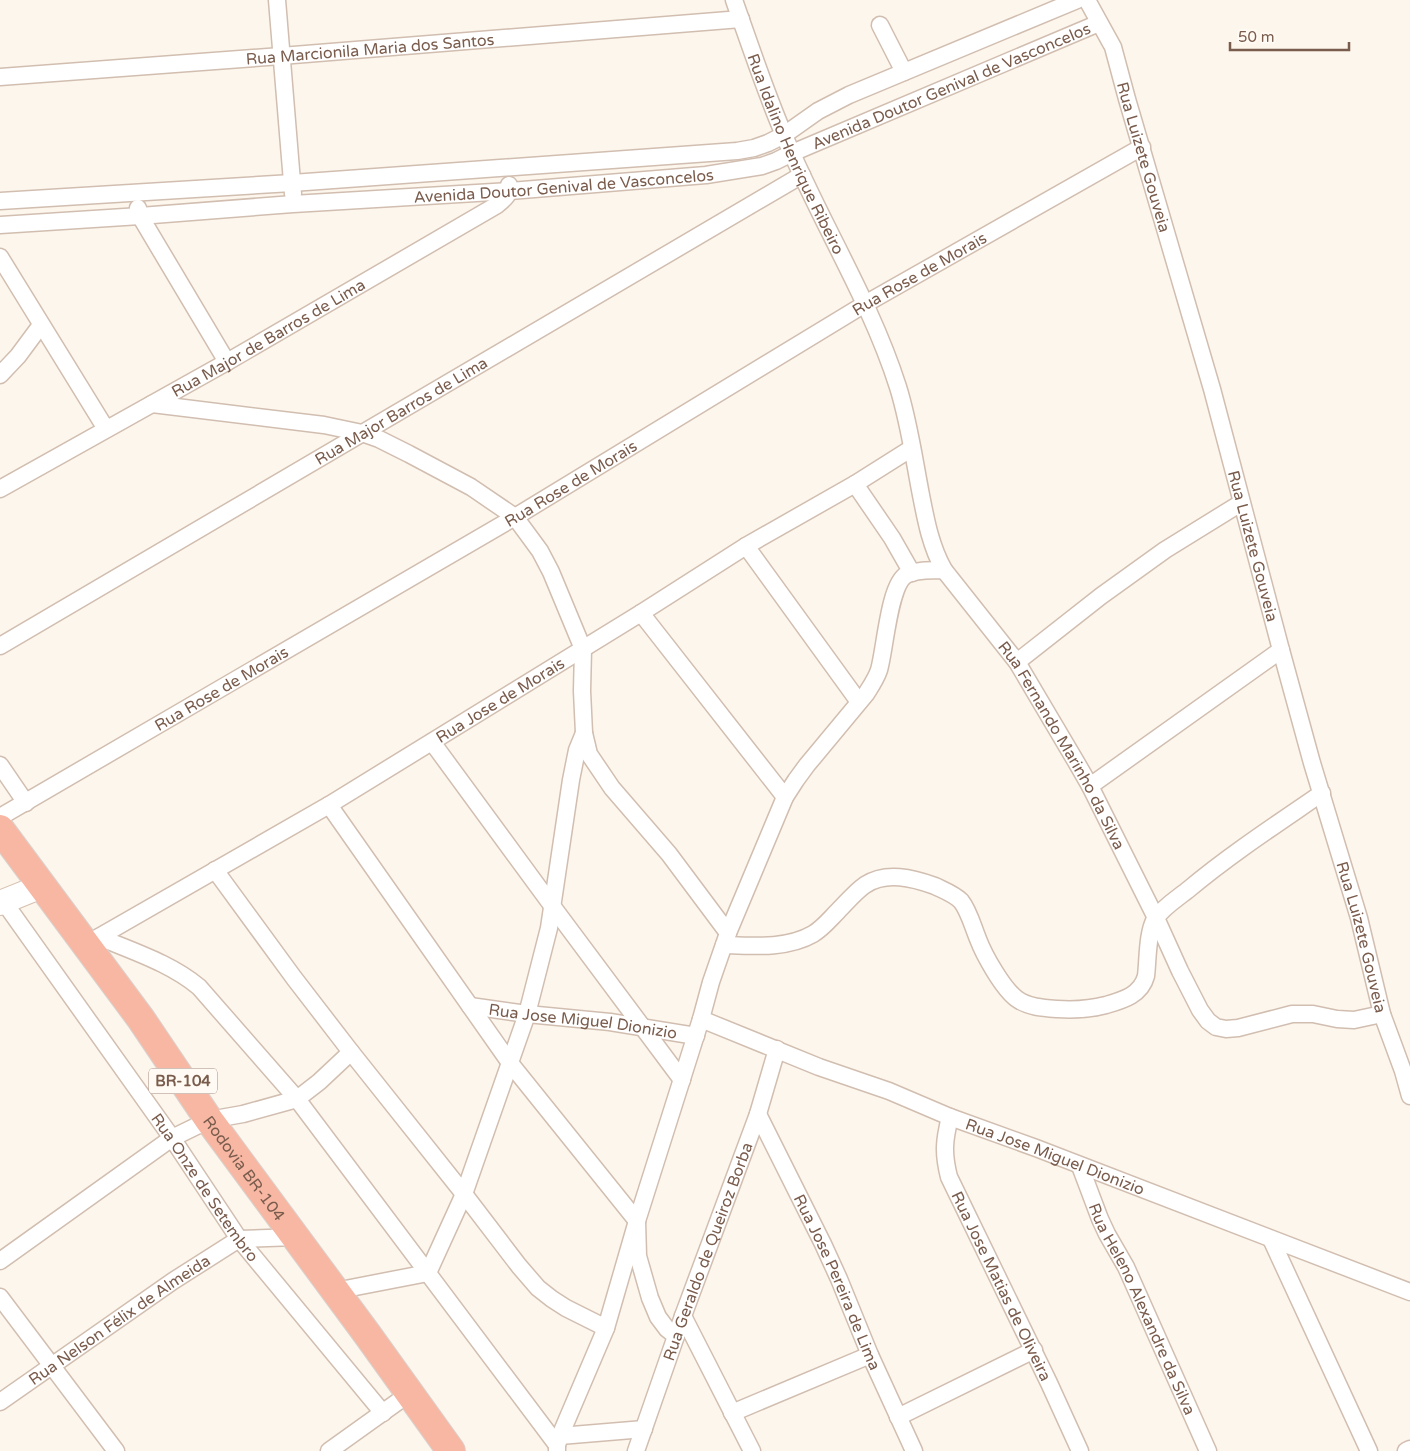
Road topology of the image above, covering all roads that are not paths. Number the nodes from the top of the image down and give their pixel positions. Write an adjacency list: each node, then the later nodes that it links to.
1 (277, 0): 8 (street)
2 (734, 0): 5 (street, Rua Idalino Henrique Ribeiro)
3 (1077, 0): 9 (street, Avenida Doutor Genival de Vasconcelos)
4 (1088, 0): 6 (street, Rua Luizete Gouveia)
5 (741, 19): 8 (street, Rua Marcionila Maria dos Santos); 11 (street, Rua Idalino Henrique Ribeiro)
6 (1099, 23): 12 (street, Rua Luizete Gouveia); 13 (street, Avenida Doutor Genival de Vasconcelos)
7 (880, 25): 9 (street)
8 (281, 56): 10 (street, Rua Marcionila Maria dos Santos); 16 (street)
9 (904, 72): 11 (street, Avenida Doutor Genival de Vasconcelos)
10 (0, 77)
11 (784, 136): 13 (street, Rua Idalino Henrique Ribeiro); 14 (street, Avenida Doutor Genival de Vasconcelos)
12 (1142, 148): 24 (street, Rua Rose de Morais); 34 (street, Rua Luizete Gouveia)
13 (792, 153): 15 (street, Rua Idalino Henrique Ribeiro); 17 (street, Avenida Doutor Genival de Vasconcelos)
14 (508, 167): 16 (street, Avenida Doutor Genival de Vasconcelos); 17 (street)
15 (802, 175): 24 (street, Rua Idalino Henrique Ribeiro); 30 (street, Rua Major Barros de Lima)
16 (292, 183): 18 (street, Avenida Doutor Genival de Vasconcelos); 20 (street)
17 (510, 191): 20 (street, Avenida Doutor Genival de Vasconcelos); 26 (street, Rua Major de Barros de Lima)
18 (136, 192): 19 (street, Avenida Doutor Genival de Vasconcelos); 21 (street)
19 (0, 201)
20 (294, 204): 21 (street, Avenida Doutor Genival de Vasconcelos)
21 (140, 216): 22 (street, Avenida Doutor Genival de Vasconcelos); 26 (street)
22 (0, 225)
23 (0, 257): 25 (street)
24 (865, 304): 31 (street, Rua Fernando Marinho da Silva); 35 (street, Rua Rose de Morais)
25 (41, 325): 27 (street); 29 (street)
26 (227, 362): 28 (street, Rua Major de Barros de Lima)
27 (0, 375)
28 (152, 404): 29 (street, Rua Major de Barros de Lima); 30 (street)
29 (106, 429): 33 (street, Rua Major de Barros de Lima)
30 (362, 433): 35 (street); 40 (street, Rua Major Barros de Lima)
31 (912, 448): 32 (street, Rua Jose de Morais); 37 (street, Rua Fernando Marinho da Silva)
32 (855, 484): 36 (street, Rua Jose de Morais); 38 (street)
33 (0, 489)
34 (1241, 502): 42 (street, Rua Luizete Gouveia); 43 (street)
35 (515, 518): 41 (street); 51 (street, Rua Rose de Morais)
36 (746, 546): 39 (street, Rua Jose de Morais); 44 (street)
37 (944, 570): 38 (street); 43 (street, Rua Fernando Marinho da Silva)
38 (912, 573): 44 (street)
39 (641, 613): 41 (street, Rua Jose de Morais); 50 (street)
40 (0, 646)
41 (583, 648): 45 (street); 46 (street, Rua Jose de Morais)
42 (1280, 650): 48 (street); 49 (street, Rua Luizete Gouveia)
43 (1017, 662): 48 (street, Rua Fernando Marinho da Silva)
44 (859, 702): 50 (street)
45 (584, 733): 58 (street); 60 (street)
46 (432, 742): 52 (street, Rua Jose de Morais); 58 (street)
47 (0, 765): 51 (street)
48 (1090, 786): 59 (street, Rua Fernando Marinho da Silva)
49 (1322, 793): 59 (street); 64 (street, Rua Luizete Gouveia)
50 (785, 797): 60 (street)
51 (26, 803): 53 (street, Rua Rose de Morais)
52 (329, 805): 55 (street, Rua Jose de Morais); 62 (street)
53 (0, 817)
54 (0, 829): 56 (highway, Rodovia BR-104 / BR-104)
55 (215, 870): 61 (street, Rua Jose de Morais); 69 (street)
56 (42, 886): 57 (street); 61 (highway, Rodovia BR-104 / BR-104)
57 (2, 903): 77 (street, Rua Onze de Setembro)
58 (553, 907): 63 (street); 66 (street)
59 (1156, 918): 60 (street); 64 (street, Rua Fernando Marinho da Silva)
60 (726, 939): 65 (street)
61 (92, 941): 73 (street); 76 (highway, Rodovia BR-104 / BR-104)
62 (470, 1006): 63 (street, Rua Jose Miguel Dionizio); 70 (street)
63 (527, 1014): 66 (street, Rua Jose Miguel Dionizio); 70 (street)
64 (1382, 1014): 72 (street, Rua Luizete Gouveia)
65 (701, 1019): 67 (street); 68 (street, Rua Jose Miguel Dionizio)
66 (644, 1028): 67 (street, Rua Jose Miguel Dionizio); 71 (street)
67 (696, 1036): 71 (street)
68 (777, 1049): 74 (street, Rua Geraldo de Queiroz Borba); 75 (street, Rua Jose Miguel Dionizio)
69 (350, 1052): 73 (street); 79 (street)
70 (510, 1063): 79 (street); 80 (street)
71 (682, 1080): 80 (street)
72 (1410, 1096)
73 (297, 1099): 76 (street); 85 (street)
74 (758, 1114): 89 (street, Rua Geraldo de Queiroz Borba); 93 (street, Rua Jose Pereira de Lima)
75 (950, 1117): 78 (street, Rua Jose Miguel Dionizio); 92 (street, Rua Jose Matias de Oliveira)
76 (209, 1120): 77 (street); 81 (highway, Rodovia BR-104 / BR-104)
77 (172, 1138): 83 (street, Rua Onze de Setembro); 84 (street)
78 (1080, 1166): 82 (street, Rua Jose Miguel Dionizio); 110 (street, Rua Heleno Alexandre da Silva)
79 (464, 1194): 85 (street); 90 (street)
80 (636, 1221): 90 (street); 91 (street)
81 (296, 1238): 83 (street); 86 (highway, Rodovia BR-104 / BR-104)
82 (1271, 1238): 87 (street, Rua Jose Miguel Dionizio); 111 (street)
83 (239, 1239): 94 (street, Rua Nelson Félix de Almeida); 98 (street, Rua Onze de Setembro)
84 (0, 1261)
85 (428, 1272): 86 (street); 101 (street)
86 (335, 1291): 95 (highway, Rodovia BR-104 / BR-104)
87 (1410, 1292)
88 (0, 1297): 94 (street)
89 (683, 1316): 91 (street, Rua Geraldo de Queiroz Borba); 97 (street)
90 (606, 1328): 101 (street)
91 (676, 1336): 100 (street, Rua Geraldo de Queiroz Borba)
92 (1034, 1350): 99 (street); 109 (street, Rua Jose Matias de Oliveira)
93 (870, 1355): 97 (street); 99 (street, Rua Jose Pereira de Lima)
94 (53, 1366): 96 (street, Rua Nelson Félix de Almeida); 103 (street)
95 (410, 1393): 98 (street); 105 (highway, BR-104)
96 (0, 1402)
97 (732, 1412): 107 (street)
98 (383, 1413): 104 (street)
99 (898, 1417): 108 (street, Rua Jose Pereira de Lima)
100 (644, 1429): 101 (street); 106 (street, Rua Geraldo de Queiroz Borba)
101 (558, 1444)
102 (1410, 1449): 112 (street)
103 (116, 1451)
104 (329, 1451)
105 (451, 1451)
106 (636, 1451)
107 (752, 1451)
108 (914, 1451)
109 (1080, 1451)
110 (1208, 1451)
111 (1369, 1451)
112 (1406, 1451)

